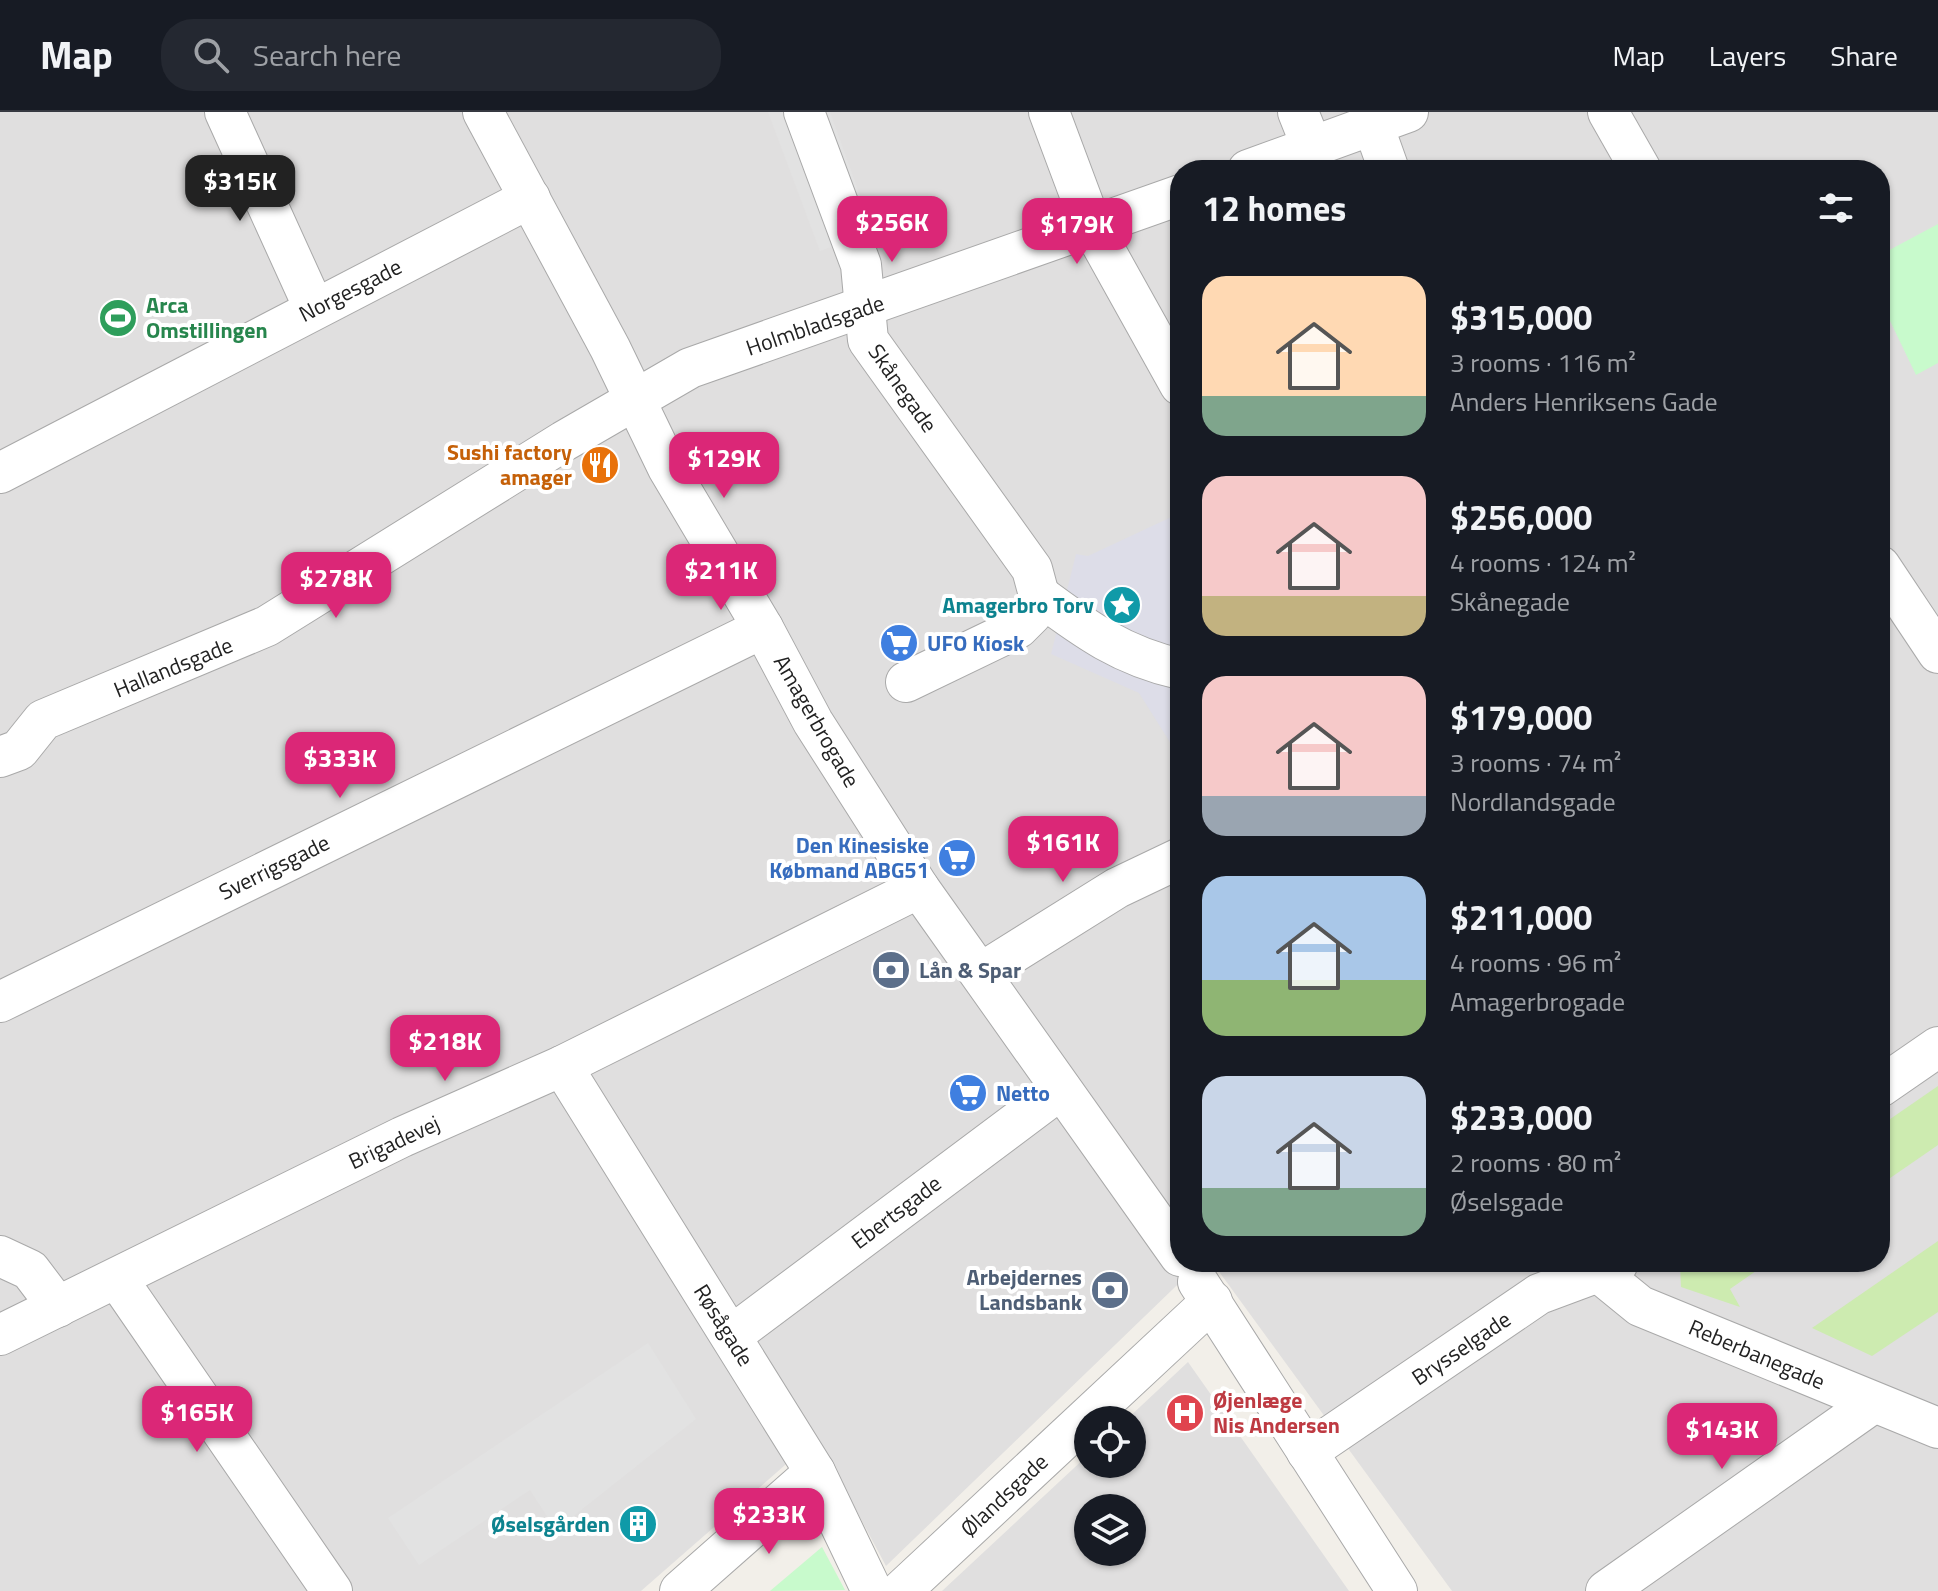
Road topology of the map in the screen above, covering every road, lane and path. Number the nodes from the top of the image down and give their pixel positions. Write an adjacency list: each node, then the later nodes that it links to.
1 (225, 112): 15 (street)
2 (483, 112): 11 (street, Amagerbrogade)
3 (804, 112): 14 (street, Skånegade)
4 (1049, 112): 13 (street)
5 (1608, 112): 10 (street)
6 (1390, 118): 7 (street); 9 (street)
7 (1305, 130): 8 (street)
8 (1262, 160)
9 (1389, 160)
10 (1635, 160)
11 (530, 198): 15 (street, Norgesgade); 17 (street, Amagerbrogade)
12 (1170, 199): 13 (street, Holmbladsgade)
13 (1092, 227): 14 (street, Holmbladsgade); 16 (street)
14 (866, 307): 17 (street, Holmbladsgade); 20 (street, Skånegade)
15 (314, 308): 18 (street, Norgesgade)
16 (1170, 367)
17 (635, 399): 21 (street, Amagerbrogade); 25 (street, Hallandsgade)
18 (0, 473)
19 (1890, 581): 22 (street)
20 (1039, 595): 23 (street); 24 (street)
21 (763, 628): 27 (street, Amagerbrogade); 29 (street, Sverrigsgade)
22 (1938, 653)
23 (1170, 667)
24 (906, 682)
25 (0, 757)
26 (1170, 863): 28 (street)
27 (919, 888): 28 (street, Amagerbrogade); 31 (street, Brigadevej)
28 (981, 973): 33 (street, Amagerbrogade)
29 (0, 1002)
30 (1938, 1047): 32 (street)
31 (562, 1066): 39 (street, Brigadevej); 43 (street, Røsågade)
32 (1890, 1080)
33 (1061, 1089): 34 (street, Amagerbrogade); 43 (street, Ebertsgade)
34 (1166, 1207)
35 (0, 1256): 41 (street)
36 (1191, 1272): 40 (street)
37 (1587, 1272): 46 (street, Brysselgade)
38 (1608, 1272): 44 (street, Reberbanegade)
39 (118, 1280): 41 (street, Brigadevej); 48 (street)
40 (1212, 1301): 46 (street); 51 (street, Ølandsgade)
41 (58, 1307): 42 (street, Brigadevej)
42 (0, 1335)
43 (731, 1336): 47 (street, Røsågade)
44 (1873, 1403): 45 (street, Reberbanegade); 53 (street)
45 (1938, 1428)
46 (1307, 1452): 52 (street)
47 (815, 1472): 49 (street); 50 (street, Røsågade)
48 (332, 1591)
49 (680, 1591)
50 (872, 1591)
51 (901, 1591)
52 (1397, 1591)
53 (1606, 1591)

